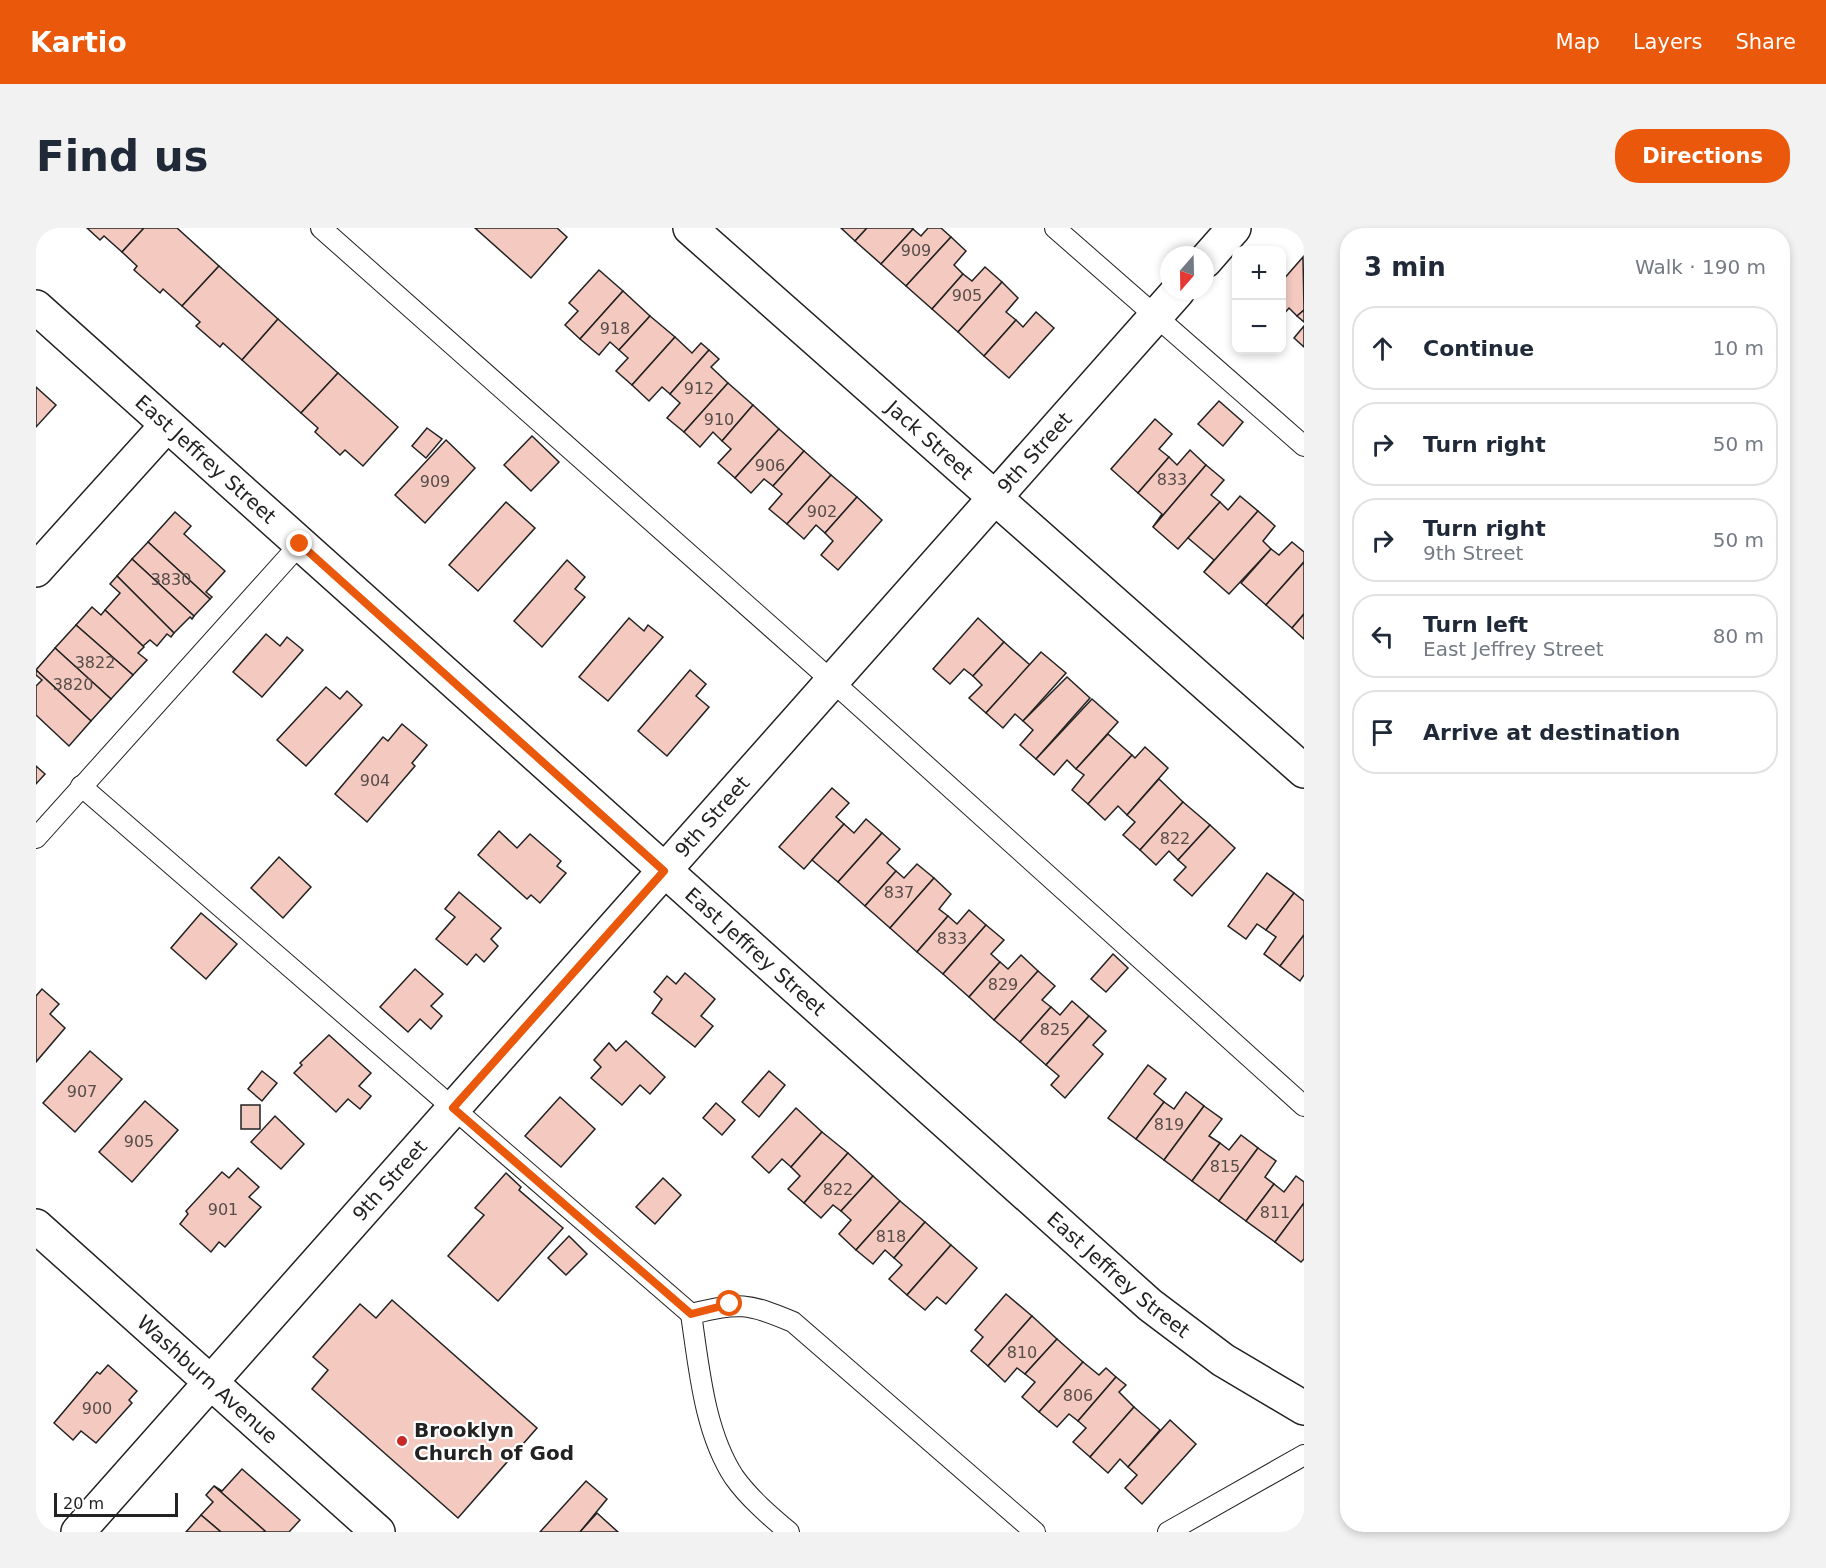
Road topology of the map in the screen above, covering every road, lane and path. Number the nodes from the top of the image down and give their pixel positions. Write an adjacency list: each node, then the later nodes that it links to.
1 (321, 228): 14 (lane)
2 (690, 228): 11 (street, Jack Street)
3 (1055, 228): 8 (lane)
4 (1234, 228): 5 (street)
5 (1214, 251)
6 (1170, 300): 8 (street, 9th Street)
7 (36, 307): 9 (street, East Jeffrey Street)
8 (1155, 316): 10 (lane); 11 (street, 9th Street)
9 (167, 425): 12 (street, East Jeffrey Street); 13 (street)
10 (1304, 446)
11 (995, 498): 14 (street, 9th Street); 15 (street, Jack Street)
12 (300, 544): 16 (lane); 18 (street, East Jeffrey Street)
13 (36, 570)
14 (832, 681): 18 (street, 9th Street); 19 (lane)
15 (1304, 771)
16 (81, 786): 17 (lane); 20 (lane)
17 (36, 838)
18 (664, 871): 20 (street, 9th Street); 24 (street, East Jeffrey Street)
19 (1304, 1106)
20 (453, 1108): 22 (lane); 23 (street, 9th Street)
21 (36, 1226): 23 (street, Washburn Avenue)
22 (691, 1314): 28 (lane); 29 (lane)
23 (210, 1383): 26 (street, 9th Street); 27 (street, Washburn Avenue)
24 (1304, 1408)
25 (1304, 1455): 30 (lane)
26 (78, 1532)
27 (378, 1532)
28 (789, 1532)
29 (1035, 1532)
30 (1168, 1532)

